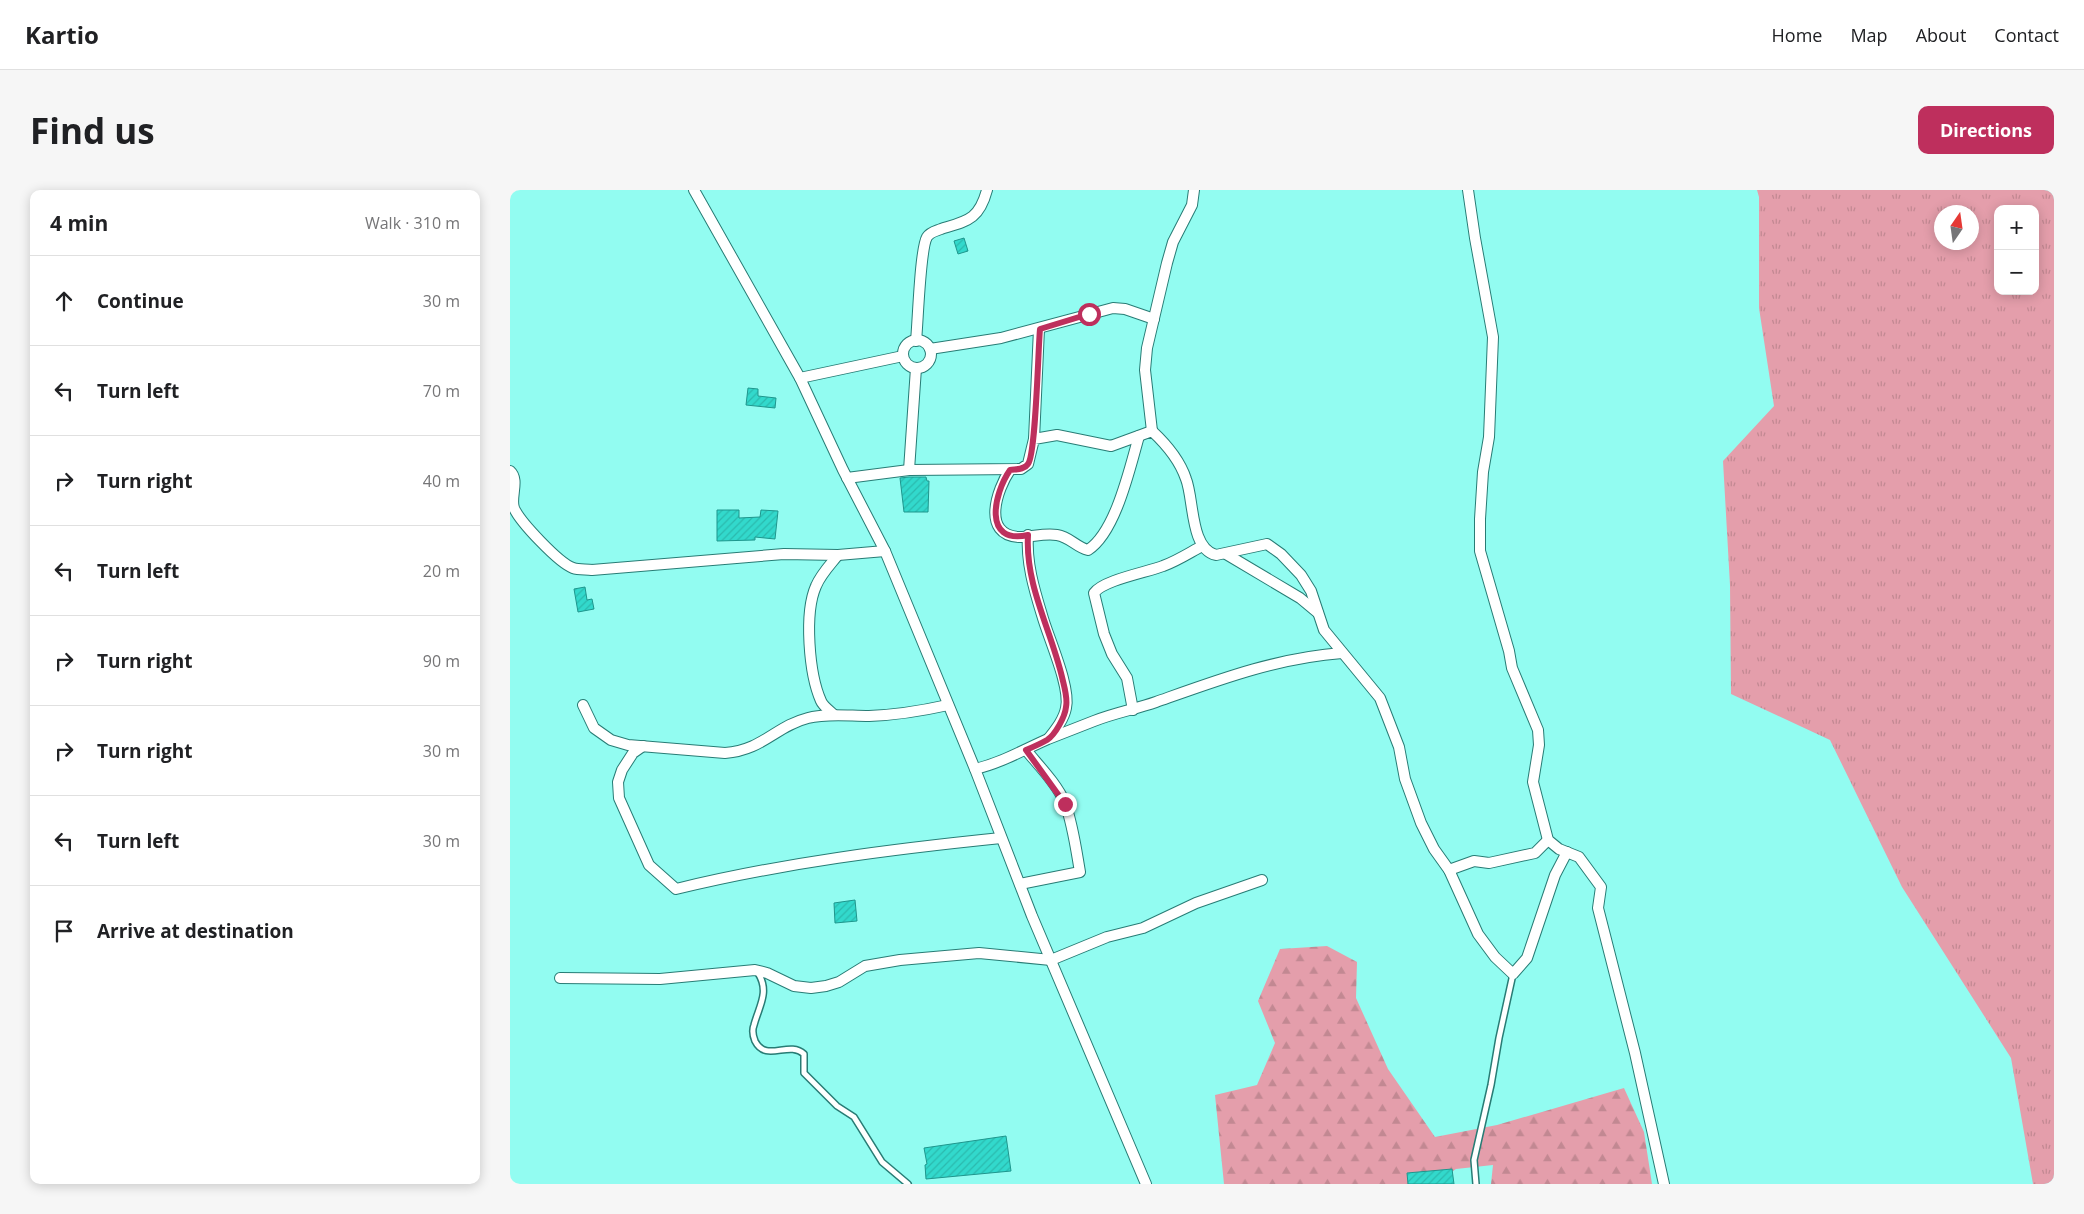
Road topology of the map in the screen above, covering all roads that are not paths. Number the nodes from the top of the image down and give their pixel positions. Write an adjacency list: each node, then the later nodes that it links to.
1 (694, 190): 11 (street)
2 (987, 190): 7 (street)
3 (1194, 190): 5 (street)
4 (1468, 190): 35 (street)
5 (1154, 319): 6 (street); 12 (street)
6 (1040, 329): 8 (street); 14 (street)
7 (916, 341): 8 (street); 9 (street)
8 (930, 350): 10 (street)
9 (903, 356): 10 (street); 11 (street)
10 (916, 368): 15 (street)
11 (800, 378): 18 (street)
12 (1152, 432): 13 (street); 20 (street)
13 (1139, 436): 14 (street); 19 (street)
14 (1034, 439): 16 (street)
15 (909, 470): 16 (street); 18 (street)
16 (1010, 470): 19 (street)
17 (510, 472): 23 (street)
18 (847, 478): 21 (street)
19 (1028, 535): 30 (street)
20 (1202, 546): 22 (street); 28 (street)
21 (885, 551): 23 (street); 27 (street)
22 (1226, 554): 24 (street); 24 (street)
23 (838, 555): 29 (street)
24 (1318, 614): 25 (street)
25 (1342, 652): 28 (street); 37 (street)
26 (583, 705): 31 (street)
27 (948, 705): 29 (street); 33 (street)
28 (1133, 710): 30 (street)
29 (834, 715): 31 (street)
30 (1048, 739): 32 (street)
31 (643, 746): 34 (street)
32 (1026, 750): 33 (street); 39 (street)
33 (975, 769): 34 (street)
34 (1001, 838): 39 (street)
35 (1548, 840): 36 (street); 37 (street)
36 (1567, 852): 42 (street); 47 (street)
37 (1449, 870): 42 (street)
38 (1262, 880): 40 (street)
39 (1020, 884): 40 (street)
40 (1051, 960): 41 (street); 45 (street)
41 (755, 970): 43 (street); 44 (lane)
42 (1513, 974): 46 (lane)
43 (560, 978)
44 (908, 1184)
45 (1146, 1184)
46 (1476, 1184)
47 (1664, 1184)

